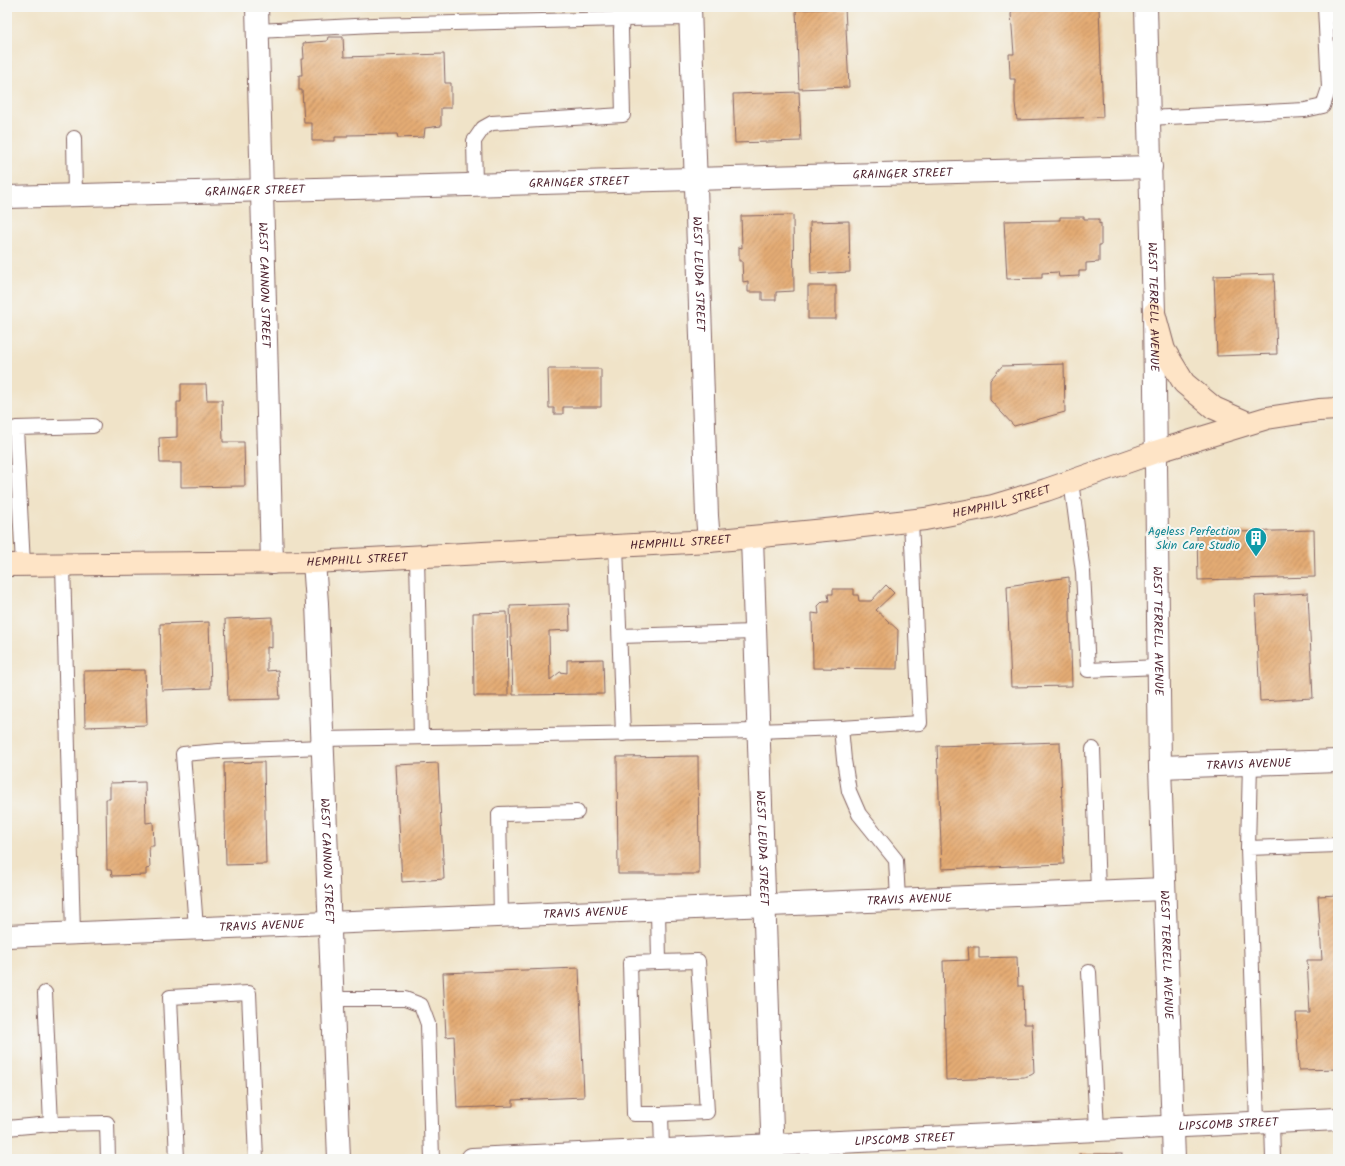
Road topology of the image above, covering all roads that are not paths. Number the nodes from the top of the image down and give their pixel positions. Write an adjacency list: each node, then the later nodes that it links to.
1 (257, 7): 6 (street, WEST CANNON STREET)
2 (1146, 7): 7 (street, WEST TERRELL AVENUE)
3 (1325, 7): 7 (lane)
4 (691, 13): 5 (lane); 10 (street, WEST LEUDA STREET)
5 (622, 19): 6 (lane); 11 (lane)
6 (258, 31): 12 (street, WEST CANNON STREET)
7 (1149, 118): 9 (street, WEST TERRELL AVENUE)
8 (74, 138): 13 (lane)
9 (1151, 167): 10 (street, GRAINGER STREET); 15 (street, WEST TERRELL AVENUE)
10 (696, 179): 11 (street, GRAINGER STREET); 23 (street, WEST LEUDA STREET)
11 (476, 184): 12 (street, GRAINGER STREET)
12 (262, 190): 13 (street, GRAINGER STREET); 27 (street, WEST CANNON STREET)
13 (75, 196): 14 (street, GRAINGER STREET)
14 (7, 197)
15 (1154, 313): 17 (main road); 19 (street, WEST TERRELL AVENUE)
16 (1338, 409): 17 (main road, HEMPHILL STREET)
17 (1248, 423): 19 (main road, HEMPHILL STREET)
18 (93, 426): 28 (lane)
19 (1155, 452): 20 (main road, HEMPHILL STREET); 32 (street, WEST TERRELL AVENUE)
20 (1071, 481): 21 (main road, HEMPHILL STREET); 32 (lane)
21 (911, 520): 22 (main road, HEMPHILL STREET); 33 (lane)
22 (752, 538): 23 (main road, HEMPHILL STREET); 30 (street, WEST LEUDA STREET)
23 (709, 541): 24 (main road, HEMPHILL STREET)
24 (616, 546): 25 (main road, HEMPHILL STREET); 31 (lane)
25 (417, 557): 26 (main road, HEMPHILL STREET); 36 (lane)
26 (314, 562): 27 (main road, HEMPHILL STREET); 37 (street, WEST CANNON STREET)
27 (272, 563): 29 (main road, HEMPHILL STREET)
28 (15, 565): 29 (main road, HEMPHILL STREET)
29 (63, 565): 53 (lane)
30 (754, 632): 31 (lane); 34 (street, WEST LEUDA STREET)
31 (620, 636): 35 (lane)
32 (1159, 667): 41 (street, WEST TERRELL AVENUE)
33 (841, 728): 34 (lane); 47 (lane)
34 (757, 731): 35 (lane); 48 (street, WEST LEUDA STREET)
35 (622, 734): 36 (lane)
36 (421, 737): 37 (lane)
37 (323, 743): 51 (street, WEST CANNON STREET); 52 (lane)
38 (1093, 749): 46 (lane)
39 (1338, 760): 40 (street, TRAVIS AVENUE)
40 (1250, 763): 41 (street, TRAVIS AVENUE); 44 (lane)
41 (1160, 767): 45 (street, WEST TERRELL AVENUE)
42 (577, 812): 50 (lane)
43 (1338, 845): 44 (lane)
44 (1248, 848): 61 (lane)
45 (1164, 889): 46 (street, TRAVIS AVENUE); 63 (street, WEST TERRELL AVENUE)
46 (1098, 892): 47 (street, TRAVIS AVENUE)
47 (898, 900): 48 (street, TRAVIS AVENUE)
48 (764, 905): 49 (street, TRAVIS AVENUE); 67 (street, WEST LEUDA STREET)
49 (658, 910): 50 (street, TRAVIS AVENUE); 55 (lane)
50 (500, 916): 51 (street, TRAVIS AVENUE)
51 (330, 923): 52 (street, TRAVIS AVENUE); 58 (street, WEST CANNON STREET)
52 (196, 928): 53 (street, TRAVIS AVENUE)
53 (73, 933): 54 (street, TRAVIS AVENUE)
54 (7, 936)
55 (659, 962): 59 (lane); 59 (lane)
56 (1089, 972): 65 (lane)
57 (45, 993): 62 (lane)
58 (333, 999): 71 (street, WEST CANNON STREET); 72 (lane)
59 (661, 1114): 66 (lane)
60 (1338, 1119): 61 (street, LIPSCOMB STREET)
61 (1265, 1123): 63 (street, LIPSCOMB STREET); 75 (lane)
62 (51, 1124): 64 (lane); 68 (lane)
63 (1172, 1127): 65 (street, LIPSCOMB STREET); 74 (street, WEST TERRELL AVENUE)
64 (7, 1128)
65 (1097, 1130): 67 (street, LIPSCOMB STREET)
66 (662, 1150): 67 (street, LIPSCOMB STREET); 73 (street, LIPSCOMB STREET)
67 (773, 1152)
68 (108, 1159)
69 (177, 1159): 70 (lane)
70 (256, 1159)
71 (339, 1159)
72 (432, 1159)
73 (472, 1159)
74 (1174, 1159)
75 (1273, 1159)

